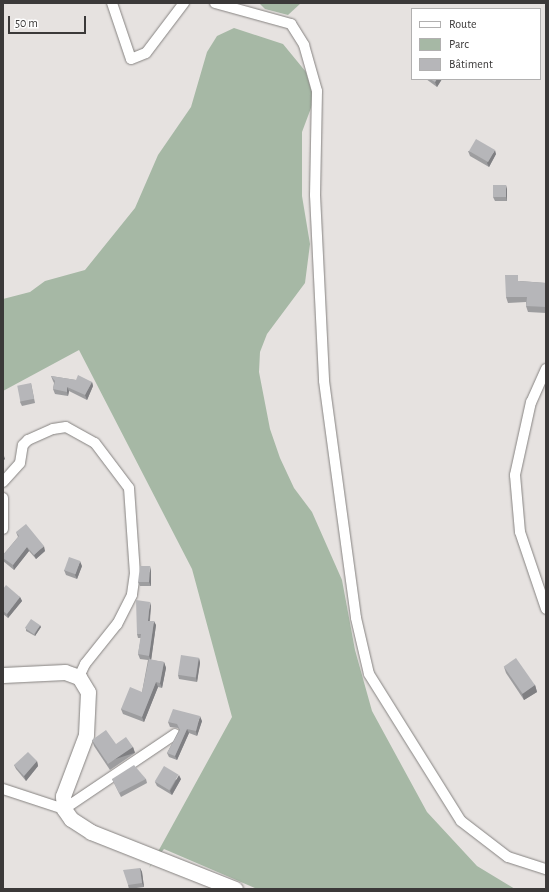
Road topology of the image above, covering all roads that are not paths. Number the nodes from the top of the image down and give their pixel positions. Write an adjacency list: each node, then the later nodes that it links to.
1 (112, 3): 2 (street)
2 (184, 3)
3 (215, 3): 14 (street)
4 (546, 369): 8 (street)
5 (3, 482): 10 (street)
6 (3, 498): 7 (street)
7 (3, 529)
8 (546, 609)
9 (3, 675): 10 (street)
10 (79, 677): 13 (street)
11 (175, 734): 13 (street)
12 (3, 788): 13 (street)
13 (64, 809): 15 (street)
14 (546, 869)
15 (235, 889)

